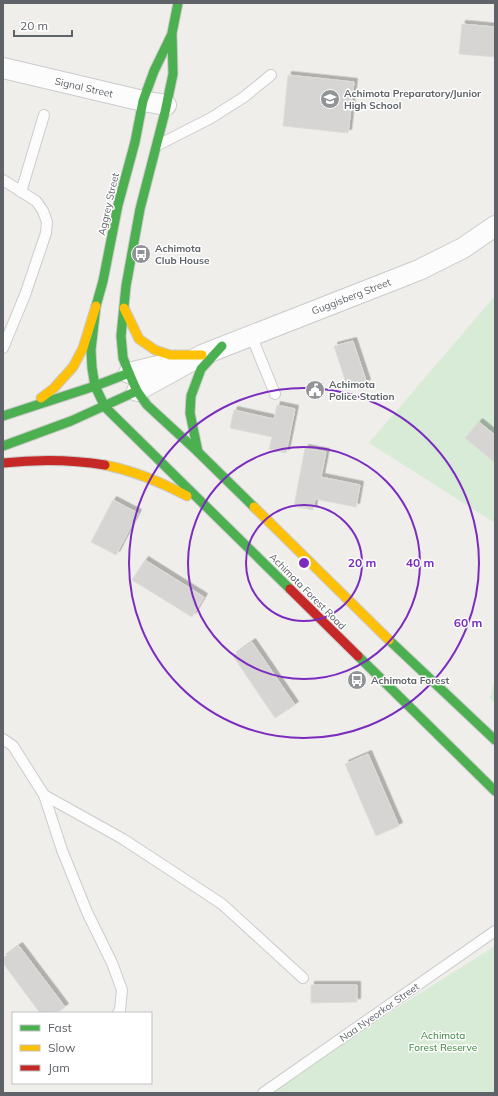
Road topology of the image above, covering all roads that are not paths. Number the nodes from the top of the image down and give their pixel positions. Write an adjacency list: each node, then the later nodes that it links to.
1 (178, 3): 2 (main road, Aggrey Street)
2 (172, 33): 5 (main road, Aggrey Street); 6 (main road, Aggrey Street)
3 (3, 68): 5 (street, Signal Street)
4 (271, 75): 8 (lane)
5 (142, 101): 6 (street, Signal Street); 12 (main road, Aggrey Street)
6 (166, 105): 8 (main road, Aggrey Street)
7 (44, 115): 10 (lane)
8 (156, 146): 13 (main road, Aggrey Street)
9 (3, 180): 10 (lane)
10 (21, 192): 16 (lane)
11 (495, 226): 14 (street, Guggisberg Street)
12 (96, 306): 19 (main road, Aggrey Street); 23 (main road)
13 (124, 308): 17 (main road); 18 (main road, Aggrey Street)
14 (251, 335): 15 (street, Guggisberg Street); 21 (lane)
15 (222, 346): 17 (street, Guggisberg Street); 25 (main road)
16 (3, 348)
17 (202, 355): 18 (street, Guggisberg Street); 20 (street, Guggisberg Street)
18 (129, 373): 19 (main road); 20 (main road)
19 (95, 386): 22 (main road, Achimota Forest Road); 23 (main road)
20 (137, 392): 22 (main road); 25 (main road)
21 (275, 394)
22 (105, 407): 24 (main road); 27 (main road, Achimota Forest Road)
23 (6, 414)
24 (3, 446)
25 (198, 452): 29 (main road)
26 (3, 463): 27 (main road)
27 (206, 506): 30 (main road, Achimota Forest Road)
28 (3, 739): 31 (lane)
29 (495, 740)
30 (495, 791)
31 (44, 795): 33 (lane); 34 (lane)
32 (495, 931): 35 (lane, Naa Nyeorkor Street)
33 (303, 978)
34 (119, 1012)
35 (263, 1093)

